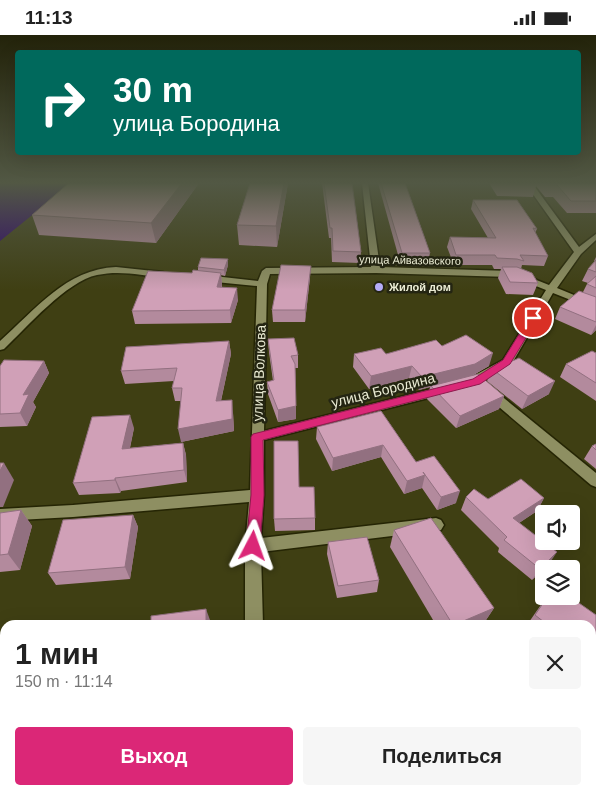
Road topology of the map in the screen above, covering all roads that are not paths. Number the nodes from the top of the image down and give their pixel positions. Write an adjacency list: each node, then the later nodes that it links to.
1 (369, 218): 5 (street)
2 (554, 218): 4 (street)
3 (596, 236): 4 (street, улица Бородина)
4 (578, 252): 9 (street, улица Бородина)
5 (376, 270): 8 (street, улица Айвазовского); 9 (street, улица Айвазовского)
6 (174, 276): 11 (street)
7 (194, 277): 8 (street, улица Айвазовского)
8 (264, 277): 13 (street, улица Волкова)
9 (551, 289): 10 (street, улица Айвазовского); 12 (street, улица Бородина)
10 (596, 307)
11 (0, 347)
12 (476, 381): 13 (street, улица Бородина); 14 (street)
13 (257, 437): 15 (street, улица Волкова)
14 (596, 481)
15 (257, 495): 16 (street); 18 (street, улица Волкова)
16 (0, 515)
17 (436, 525): 18 (street)
18 (253, 546): 19 (street, улица Волкова)
19 (254, 620)

